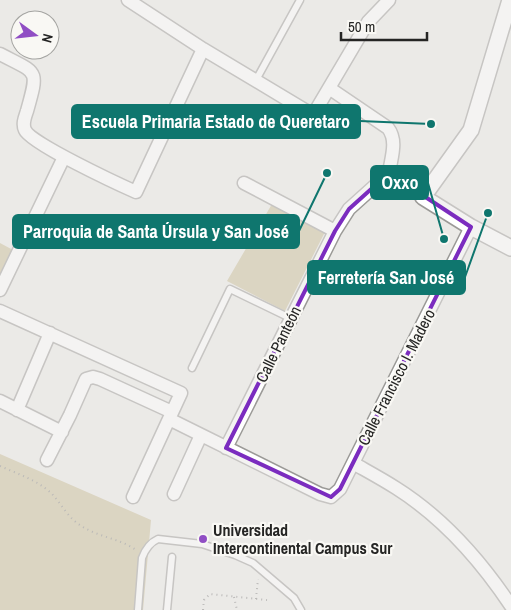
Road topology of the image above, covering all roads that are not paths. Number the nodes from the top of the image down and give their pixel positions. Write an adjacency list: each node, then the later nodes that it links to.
1 (128, 0): 5 (street)
2 (300, 0): 8 (lane)
3 (389, 0): 9 (street)
4 (510, 5): 13 (street)
5 (146, 6): 6 (street)
6 (203, 49): 8 (street); 10 (street)
7 (0, 54): 10 (street)
8 (256, 80): 9 (street)
9 (329, 88): 11 (street)
10 (64, 157): 17 (street)
11 (389, 173): 13 (street); 15 (street, Calle Panteón)
12 (244, 183): 15 (street)
13 (423, 197): 14 (street)
14 (471, 227): 16 (street); 29 (street, Calle Francisco I. Madero)
15 (335, 231): 19 (street, Calle Panteón)
16 (511, 248)
17 (0, 290)
18 (0, 311): 20 (street)
19 (290, 318): 21 (lane); 27 (street, Calle Panteón)
20 (50, 333): 23 (street); 24 (street)
21 (192, 368)
22 (0, 401): 23 (street)
23 (18, 410): 25 (street)
24 (171, 415): 25 (street); 26 (street); 31 (street)
25 (62, 432): 28 (street)
26 (201, 435): 27 (street); 30 (street)
27 (226, 448): 29 (street, Calle Francisco I. Madero)
28 (47, 460)
29 (352, 463): 33 (street)
30 (174, 494)
31 (133, 497)
32 (172, 557): 35 (lane)
33 (511, 606)
34 (138, 610): 36 (lane)
35 (167, 610)
36 (301, 610)

